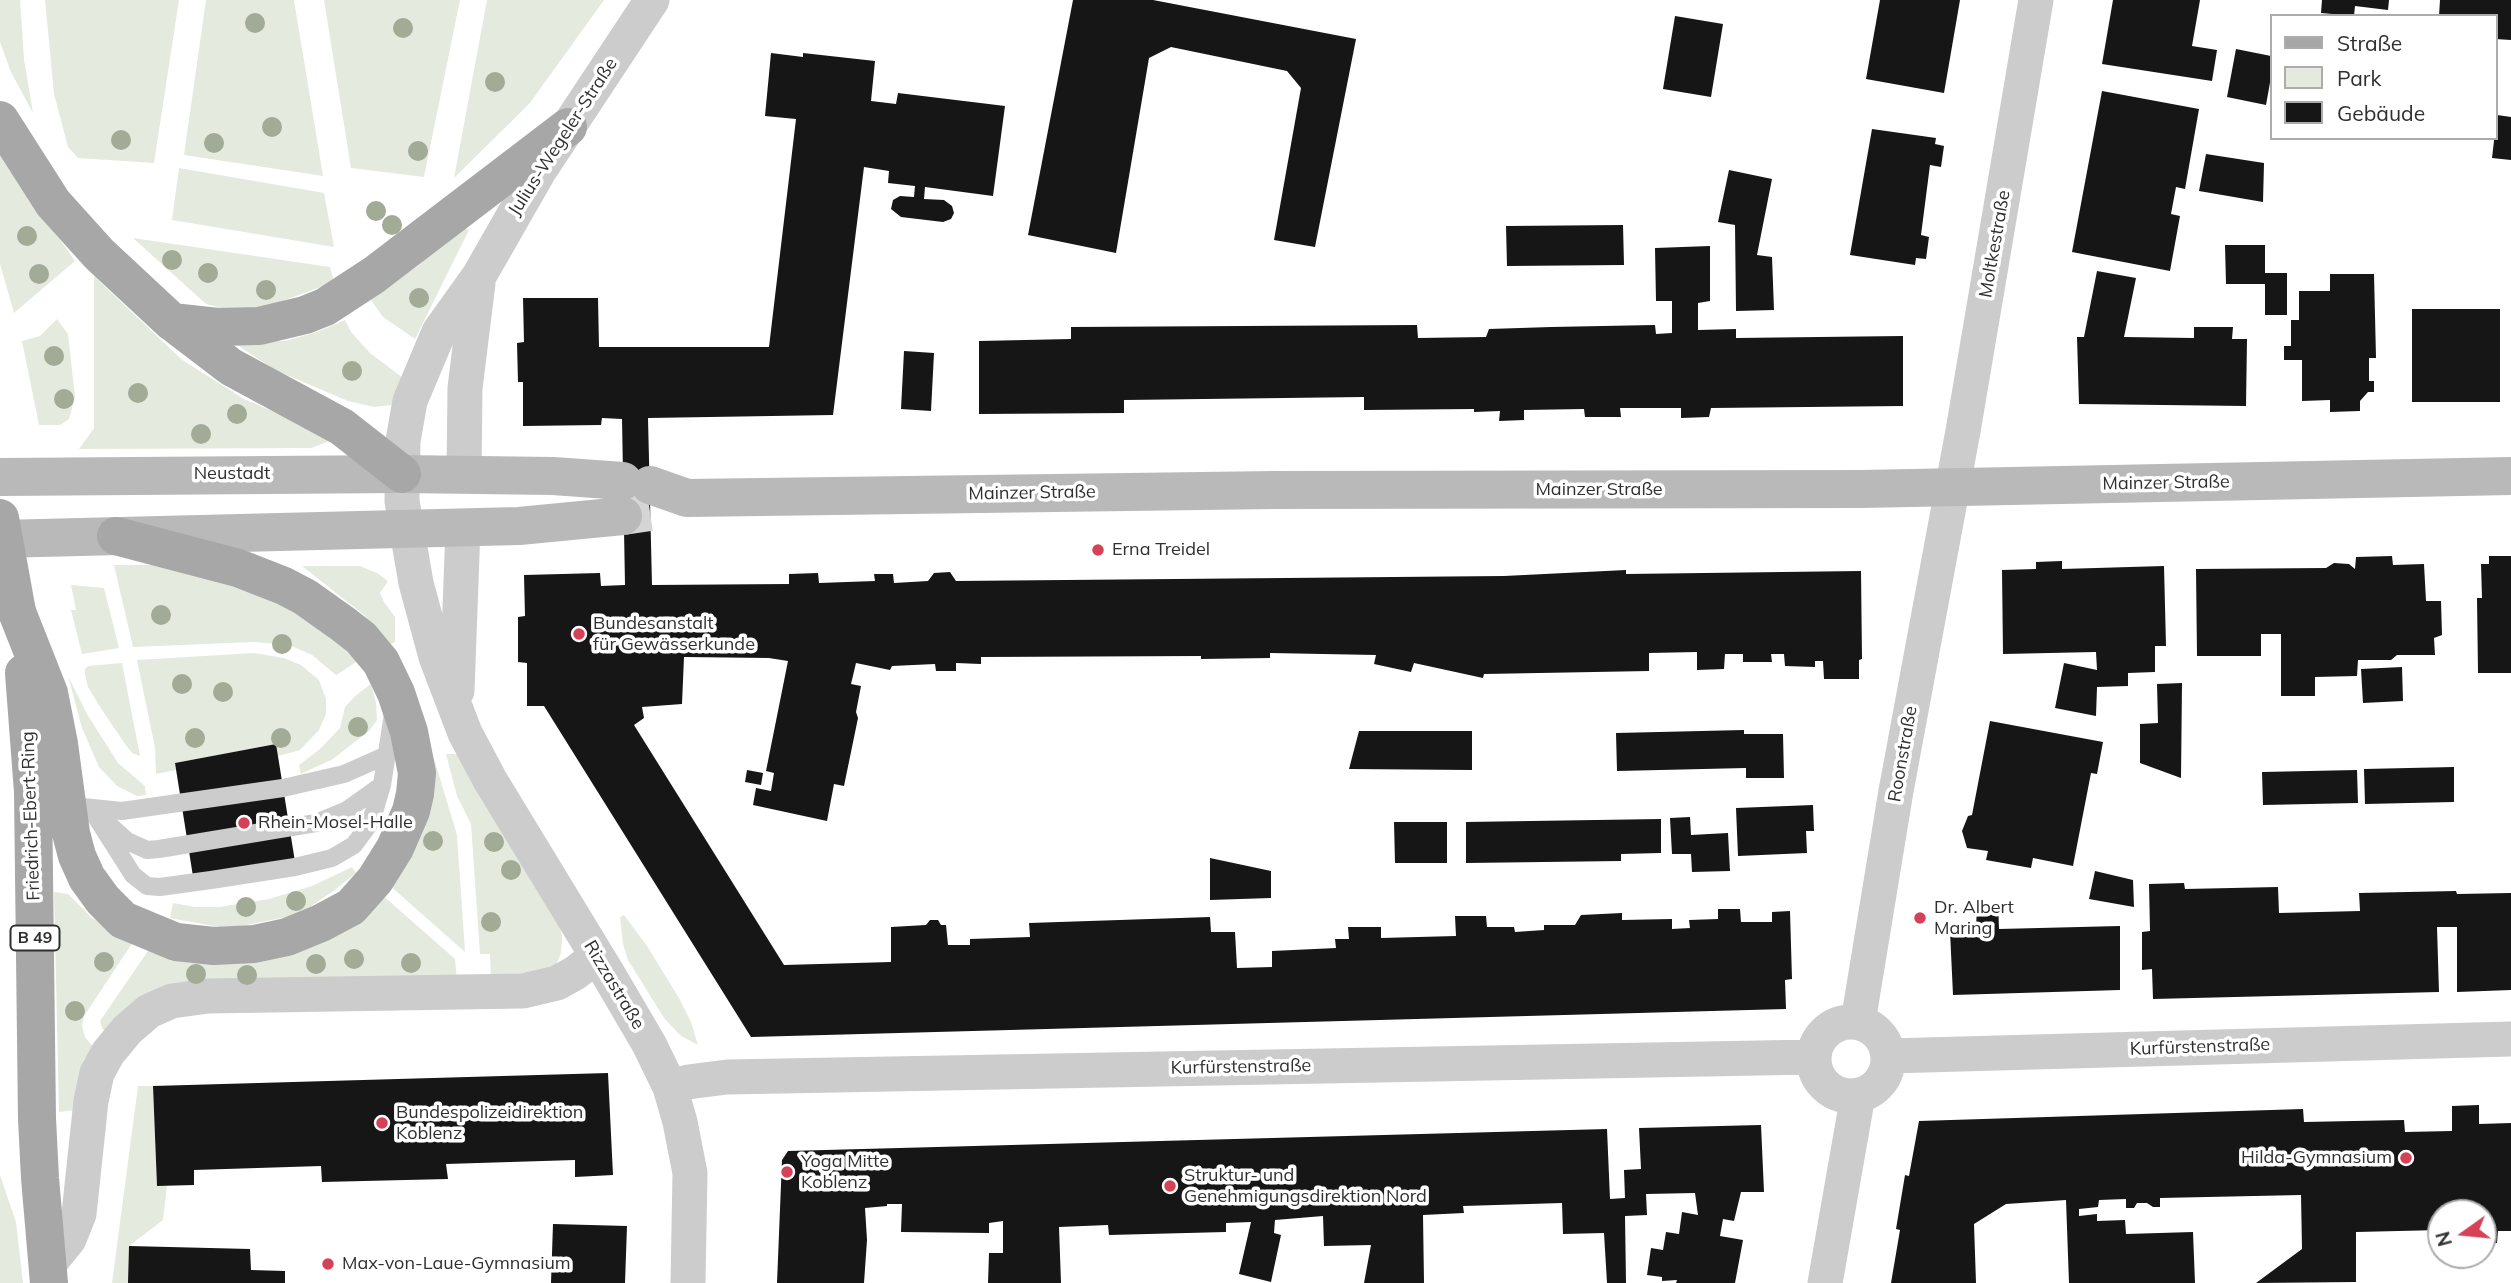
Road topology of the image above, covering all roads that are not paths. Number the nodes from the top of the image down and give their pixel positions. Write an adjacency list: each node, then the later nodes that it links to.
1 (652, 0): 4 (street, Julius-Wegeler-Straße)
2 (2036, 0): 11 (street, Moltkestraße)
3 (0, 120): 6 (main road)
4 (568, 127): 5 (street, Julius-Wegeler-Straße); 6 (main road)
5 (479, 276): 7 (street, Julius-Wegeler-Straße); 8 (street, Julius-Wegeler-Straße)
6 (172, 322): 7 (main road)
7 (402, 474): 8 (street, Neustadt); 10 (street, Neustadt); 15 (street, Rizzastraße)
8 (464, 475): 12 (street, Mainzer Straße); 14 (street)
9 (2511, 475): 11 (street, Mainzer Straße)
10 (0, 477)
11 (1953, 487): 12 (street, Mainzer Straße); 25 (street, Roonstraße)
12 (637, 498): 14 (street, Mainzer Straße)
13 (0, 518): 18 (main road, Friedrich-Ebert-Ring / B 49, bridge)
14 (463, 527): 15 (street); 20 (street, Rizzastraße)
15 (405, 529): 16 (street); 20 (street, Rizzastraße)
16 (116, 536): 17 (street); 19 (main road)
17 (0, 539)
18 (17, 612): 23 (main road); 31 (main road, Friedrich-Ebert-Ring / B 49)
19 (396, 693): 21 (lane); 23 (main road)
20 (458, 713): 24 (street, Rizzastraße)
21 (387, 755): 22 (lane); 23 (lane)
22 (382, 786): 23 (lane); 23 (lane)
23 (78, 806)
24 (597, 956): 29 (street, Rizzastraße); 31 (street)
25 (1858, 1022): 27 (street); 28 (street)
26 (2511, 1039): 27 (street, Kurfürstenstraße)
27 (1888, 1056): 30 (street)
28 (1814, 1057): 29 (street, Kurfürstenstraße); 30 (street)
29 (670, 1087): 32 (street, Rizzastraße)
30 (1857, 1095): 33 (street)
31 (49, 1274)
32 (688, 1283)
33 (1825, 1283)

